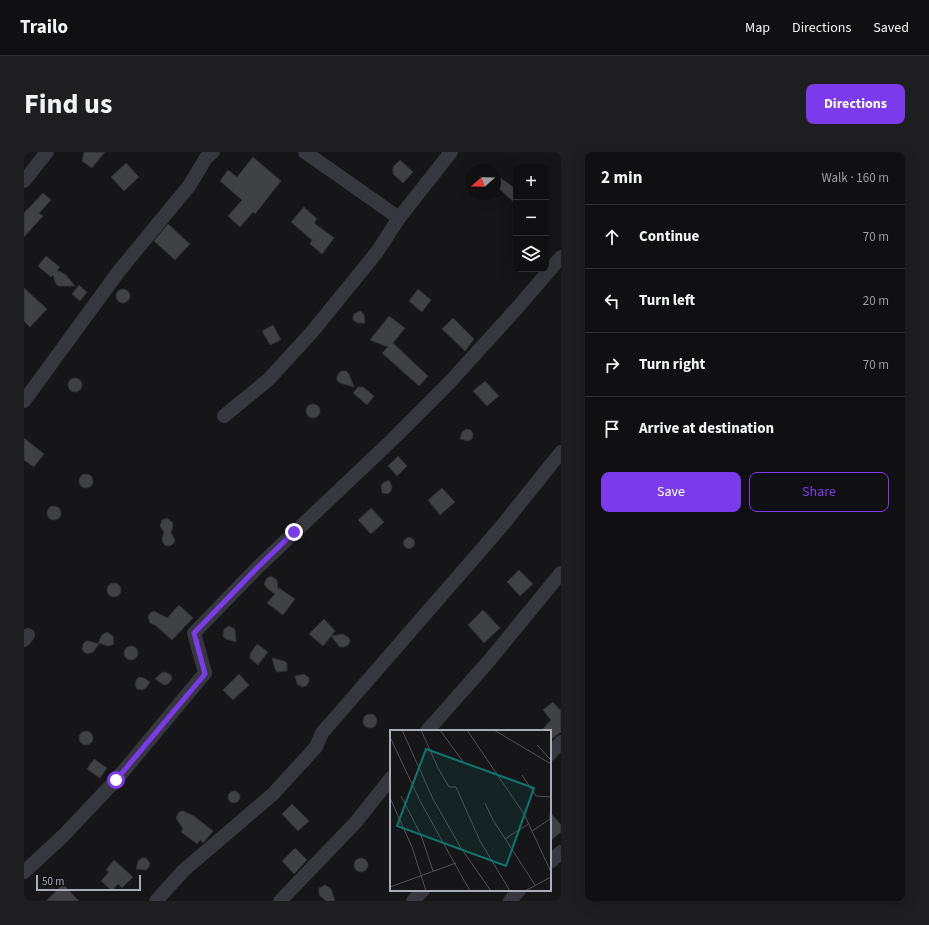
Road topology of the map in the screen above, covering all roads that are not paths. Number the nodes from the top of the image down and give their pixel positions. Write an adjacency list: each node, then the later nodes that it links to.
1 (47, 152): 5 (street)
2 (213, 152): 8 (street)
3 (305, 152): 6 (street)
4 (451, 152): 6 (street)
5 (24, 182)
6 (399, 218): 9 (street)
7 (561, 257): 18 (street)
8 (24, 401)
9 (224, 416)
10 (561, 452): 21 (street)
11 (561, 573): 12 (street)
12 (428, 730)
13 (561, 742): 14 (street)
14 (551, 753)
15 (390, 779): 22 (street)
16 (561, 852): 17 (street)
17 (551, 861)
18 (24, 872)
19 (422, 891): 23 (street)
20 (518, 891): 24 (street)
21 (156, 901)
22 (280, 901)
23 (413, 901)
24 (510, 901)

